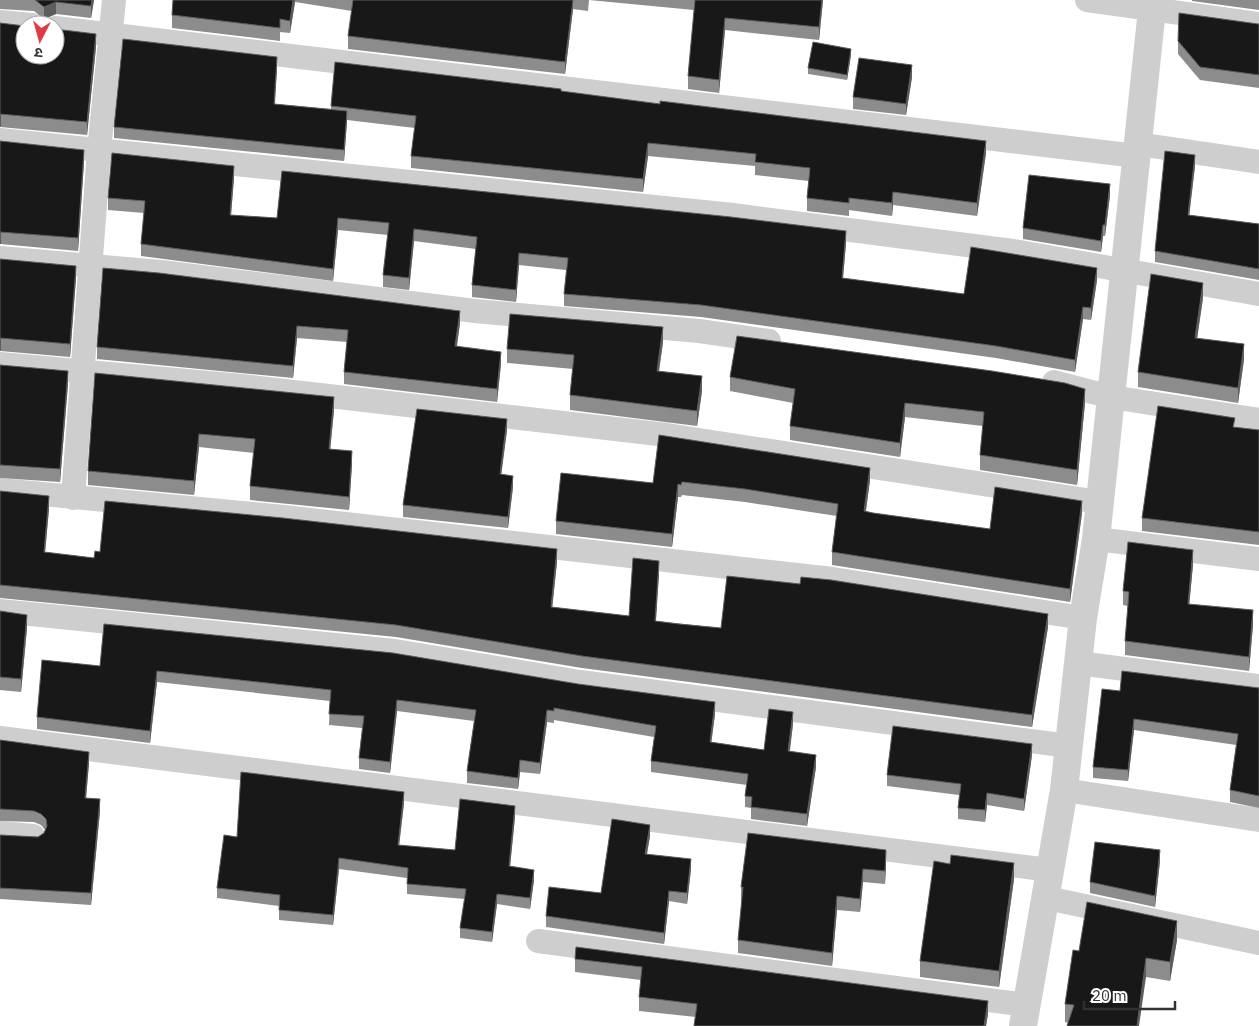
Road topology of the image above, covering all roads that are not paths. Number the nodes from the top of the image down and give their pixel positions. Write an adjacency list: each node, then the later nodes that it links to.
1 (114, 0): 8 (street)
2 (1088, 0): 3 (street)
3 (1152, 4): 6 (street); 10 (street)
4 (0, 22): 5 (street)
5 (15, 23)
6 (1259, 24)
7 (65, 29): 8 (street)
8 (110, 33): 10 (street); 11 (street)
9 (0, 140): 11 (street)
10 (1137, 150): 12 (street); 15 (street)
11 (99, 151): 14 (street); 15 (street)
12 (1259, 162)
13 (0, 258): 14 (street)
14 (90, 266): 17 (street); 19 (street)
15 (1124, 271): 16 (street); 21 (street)
16 (1259, 294)
17 (788, 344)
18 (0, 364): 19 (street)
19 (84, 372): 24 (street); 25 (street)
20 (1031, 378): 21 (street)
21 (1111, 397): 22 (street); 25 (street)
22 (1259, 420)
23 (0, 490): 24 (street)
24 (73, 498): 29 (street)
25 (1099, 502): 26 (street)
26 (1096, 539): 27 (street); 29 (street)
27 (1259, 558)
28 (0, 611): 33 (street)
29 (1083, 618): 30 (street)
30 (1078, 663): 31 (street); 33 (street)
31 (1259, 686)
32 (0, 738): 38 (street)
33 (1069, 746): 34 (street)
34 (1064, 790): 35 (street); 38 (street)
35 (1259, 820)
36 (0, 833): 37 (street)
37 (33, 836)
38 (1050, 870): 39 (street)
39 (1047, 898): 41 (street); 42 (street)
40 (538, 941): 42 (street)
41 (1259, 943)
42 (1025, 1015)

